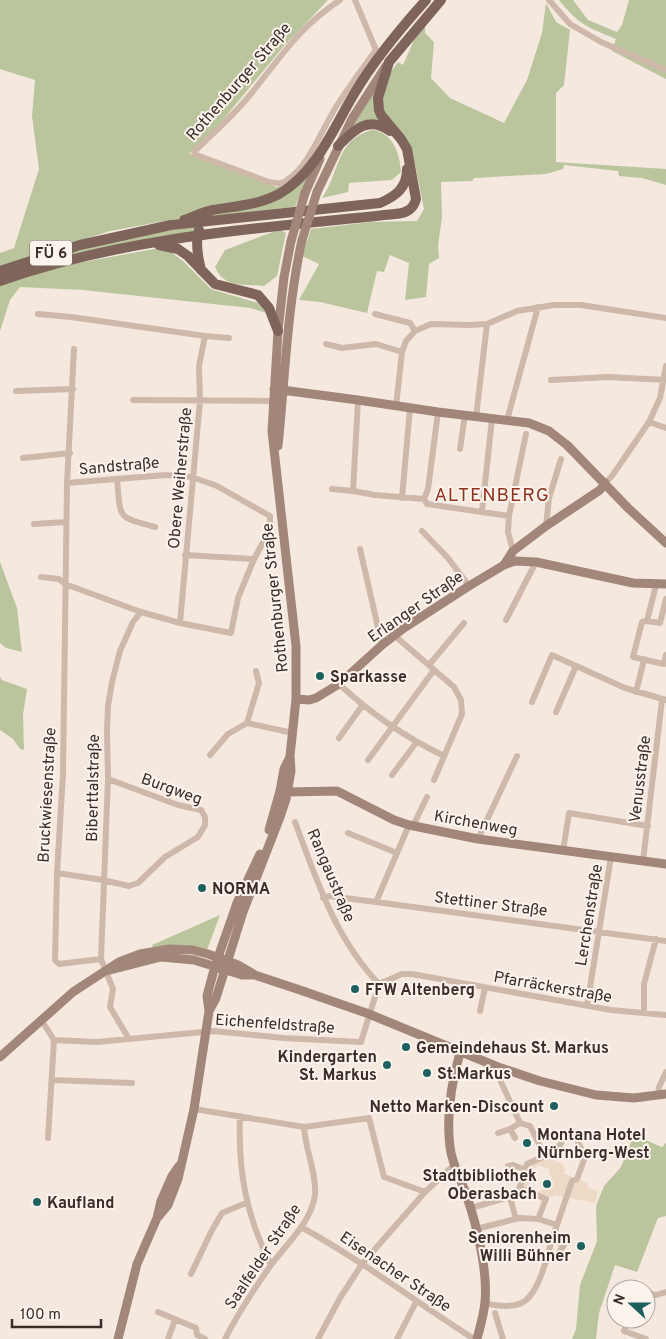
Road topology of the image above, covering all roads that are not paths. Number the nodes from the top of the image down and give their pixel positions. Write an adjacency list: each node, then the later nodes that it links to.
1 (340, 0): 6 (street, Rothenburger Straße)
2 (355, 0): 6 (street)
3 (426, 0): 6 (main road, Rothenburger Straße)
4 (440, 0): 7 (main road, Rothenburger Straße)
5 (549, 0): 8 (street)
6 (378, 53): 7 (street); 10 (main road, Rothenburger Straße)
7 (389, 62): 9 (street, Rothenburger Straße); 13 (main road, FÜ 6)
8 (666, 70)
9 (338, 146): 11 (main road, FÜ 6); 34 (street, Rothenburger Straße, bridge)
10 (325, 147): 12 (main road); 23 (street, Rothenburger Straße, bridge)
11 (201, 222): 12 (main road, FÜ 6); 13 (main road)
12 (171, 225): 16 (main road, FÜ 6)
13 (197, 235): 14 (main road, FÜ 6); 15 (main road)
14 (143, 244): 15 (main road); 17 (main road, FÜ 6)
15 (201, 270): 23 (main road)
16 (0, 271)
17 (0, 281)
18 (538, 307): 21 (street); 22 (street); 46 (street)
19 (38, 314): 25 (street)
20 (375, 314): 24 (street)
21 (666, 318)
22 (487, 324): 24 (street); 44 (street)
23 (278, 331): 34 (street, Rothenburger Straße)
24 (415, 331): 29 (street)
25 (204, 336): 26 (street); 38 (street, Obere Weiherstraße)
26 (229, 338)
27 (326, 344): 29 (street)
28 (74, 349): 33 (street, Bruckwiesenstraße)
29 (402, 352): 40 (street)
30 (666, 366): 32 (street)
31 (551, 380): 32 (street)
32 (665, 380): 47 (street)
33 (73, 388): 35 (street); 51 (street, Bruckwiesenstraße)
34 (278, 390): 37 (street); 39 (street, Rothenburger Straße)
35 (16, 391)
36 (133, 400): 38 (street)
37 (358, 400): 40 (street); 59 (street)
38 (200, 401): 39 (street); 54 (street, Obere Weiherstraße)
39 (277, 402): 97 (street, Rothenburger Straße)
40 (396, 406): 41 (street)
41 (410, 408): 42 (street); 60 (street)
42 (438, 412): 43 (street); 61 (street)
43 (465, 415): 44 (street); 50 (street)
44 (476, 417): 45 (street)
45 (492, 419): 46 (street); 62 (street)
46 (507, 420): 57 (street)
47 (649, 422): 48 (street); 57 (street)
48 (666, 428)
49 (526, 434): 63 (street)
50 (460, 449)
51 (70, 453): 52 (street); 56 (street, Bruckwiesenstraße)
52 (23, 458)
53 (561, 459): 66 (street)
54 (192, 477): 55 (street, Sandstraße); 72 (street, Obere Weiherstraße); 73 (street, Sandstraße)
55 (117, 479): 56 (street, Sandstraße); 67 (street)
56 (67, 483): 64 (street, Bruckwiesenstraße)
57 (605, 483): 66 (street, Erlanger Straße); 69 (street)
58 (332, 489): 59 (street)
59 (353, 491): 60 (street)
60 (402, 498): 61 (street)
61 (424, 499): 62 (street)
62 (482, 511): 63 (street)
63 (509, 516): 71 (street)
64 (66, 522): 65 (street); 77 (street, Bruckwiesenstraße)
65 (34, 524)
66 (546, 526): 71 (street, Erlanger Straße)
67 (155, 527)
68 (422, 531): 80 (street)
69 (666, 543)
70 (360, 549): 89 (street)
71 (513, 551): 75 (street, Erlanger Straße)
72 (185, 555): 73 (street); 85 (street, Obere Weiherstraße)
73 (254, 559): 85 (street)
74 (536, 562): 75 (street); 79 (street); 83 (street)
75 (504, 565): 80 (street, Erlanger Straße)
76 (41, 577): 77 (street)
77 (64, 584): 82 (street); 127 (street, Bruckwiesenstraße)
78 (666, 584): 79 (street)
79 (656, 585): 84 (street)
80 (469, 586): 88 (street, Erlanger Straße)
81 (666, 599): 87 (street)
82 (141, 612): 85 (street); 113 (street, Biberttalstraße)
83 (506, 620)
84 (647, 620): 87 (street); 91 (street)
85 (180, 622)
86 (464, 623): 93 (street)
87 (663, 625)
88 (395, 636): 89 (street, Erlanger Straße); 93 (street)
89 (382, 645): 95 (street, Erlanger Straße)
90 (666, 655): 91 (street)
91 (644, 660): 96 (street)
92 (576, 666): 96 (street); 99 (street); 101 (street)
93 (431, 668): 103 (street); 109 (street)
94 (256, 671): 102 (street)
95 (339, 684): 97 (street, Erlanger Straße); 100 (street)
96 (636, 692): 98 (street)
97 (296, 699): 104 (street, Rothenburger Straße)
98 (664, 700): 119 (street, Venusstraße)
99 (532, 702)
100 (362, 706): 103 (street); 105 (street)
101 (556, 712)
102 (247, 724): 104 (street); 107 (street)
103 (392, 727): 106 (street); 111 (street)
104 (293, 733): 108 (street, Rothenburger Straße)
105 (339, 738)
106 (416, 743): 109 (street); 112 (street)
107 (210, 755)
108 (290, 756): 115 (street, Rothenburger Straße); 135 (street, Rothenburger Straße)
109 (444, 756): 114 (street)
110 (517, 756): 121 (street)
111 (368, 760)
112 (392, 775)
113 (108, 779): 128 (street, Biberttalstraße); 128 (street, Burgweg)
114 (434, 780)
115 (287, 792): 118 (street, Kirchenweg); 136 (street, Rothenburger Straße)
116 (427, 797): 118 (street)
117 (295, 822): 129 (street, Rangaustraße)
118 (411, 826): 121 (street, Kirchenweg); 123 (street)
119 (648, 826): 122 (street); 125 (street, Venusstraße)
120 (348, 833): 123 (street)
121 (478, 839): 122 (street, Kirchenweg)
122 (563, 851): 124 (street, Kirchenweg)
123 (397, 853): 130 (street)
124 (612, 857): 125 (street, Kirchenweg); 131 (street, Lerchenstraße)
125 (643, 861): 126 (street, Kirchenweg)
126 (666, 864)
127 (57, 873): 128 (street); 134 (street, Bruckwiesenstraße)
128 (103, 880): 134 (street, Biberttalstraße)
129 (323, 898): 130 (street, Stettiner Straße); 138 (street, Rangaustraße)
130 (376, 902): 131 (street, Stettiner Straße)
131 (599, 931): 132 (street, Stettiner Straße); 140 (street, Lerchenstraße)
132 (656, 939): 133 (street, Stettiner Straße); 143 (street)
133 (666, 941)
134 (101, 959): 137 (street, Biberttalstraße)
135 (216, 961): 136 (street); 137 (street); 141 (street, Rothenburger Straße)
136 (226, 965): 141 (street, Rothenburger Straße); 144 (street)
137 (106, 971): 146 (street); 148 (street)
138 (379, 984): 139 (street, Pfarräckerstraße); 144 (street)
139 (485, 988): 140 (street, Pfarräckerstraße); 142 (street)
140 (587, 1006): 143 (street, Pfarräckerstraße)
141 (208, 1011): 147 (street, Rothenburger Straße)
142 (480, 1011)
143 (644, 1012): 145 (street, Pfarräckerstraße)
144 (368, 1014): 147 (street, Eichenfeldstraße); 150 (street)
145 (666, 1015)
146 (42, 1021): 149 (street); 151 (street)
147 (204, 1032): 148 (street, Eichenfeldstraße); 157 (street, Rothenburger Straße)
148 (129, 1039): 149 (street, Eichenfeldstraße)
149 (54, 1040): 154 (street)
150 (460, 1053): 152 (street); 168 (street)
151 (0, 1057)
152 (498, 1067): 156 (street); 159 (street)
153 (666, 1072): 156 (street)
154 (52, 1080): 155 (street); 164 (street)
155 (132, 1083)
156 (662, 1095)
157 (194, 1109): 158 (street); 192 (street, Rothenburger Straße)
158 (240, 1116): 160 (street); 174 (street)
159 (520, 1124): 161 (street); 167 (street)
160 (304, 1127): 172 (street); 179 (street, Saalfelder Straße)
161 (510, 1129): 162 (street); 165 (street)
162 (498, 1133)
163 (564, 1137): 167 (street)
164 (48, 1138)
165 (515, 1138)
166 (578, 1142): 178 (street)
167 (545, 1156): 170 (street)
168 (454, 1165): 172 (street); 175 (street)
169 (508, 1166): 170 (street)
170 (526, 1170): 171 (street)
171 (520, 1188): 173 (street); 177 (street)
172 (425, 1192): 183 (street)
173 (510, 1195): 175 (street); 176 (street)
174 (246, 1202): 184 (street); 185 (street)
175 (471, 1208): 180 (street)
176 (516, 1219): 177 (street); 180 (street)
177 (538, 1219): 178 (street)
178 (556, 1225): 181 (street)
179 (301, 1227): 183 (street, Eisenacher Straße); 184 (street, Saalfelder Straße)
180 (476, 1229): 187 (street)
181 (552, 1240): 182 (street); 182 (street)
182 (546, 1260): 187 (street)
183 (362, 1264): 186 (street, Eisenacher Straße); 196 (street)
184 (271, 1265): 195 (street, Saalfelder Straße)
185 (191, 1274)
186 (416, 1302): 197 (street); 198 (street, Eisenacher Straße)
187 (485, 1303): 198 (street)
188 (158, 1312): 190 (street)
189 (494, 1313): 199 (street)
190 (175, 1320): 193 (street); 194 (street)
191 (625, 1329): 200 (street)
192 (118, 1339)
193 (168, 1339)
194 (205, 1339)
195 (224, 1339)
196 (318, 1339)
197 (397, 1339)
198 (476, 1339)
199 (503, 1339)
200 (646, 1339)

